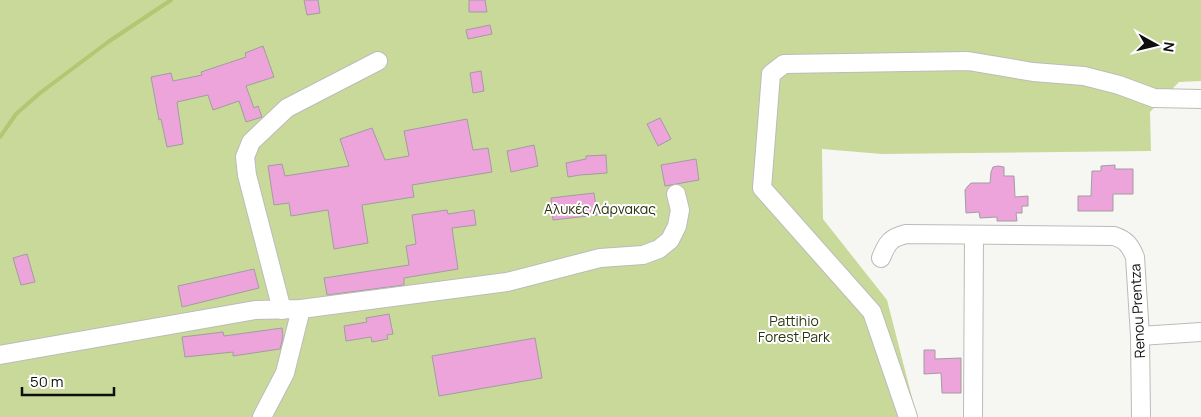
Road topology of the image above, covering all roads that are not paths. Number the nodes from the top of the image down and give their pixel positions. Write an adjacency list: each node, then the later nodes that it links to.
1 (378, 61): 7 (street)
2 (1201, 99): 12 (street)
3 (676, 194): 6 (street)
4 (974, 235): 5 (street, Renou Prentza); 9 (street, Renou Prentza); 13 (street)
5 (881, 258)
6 (301, 309): 7 (street); 11 (street)
7 (282, 310): 10 (street)
8 (1201, 332): 9 (street)
9 (1140, 336): 14 (street, Renou Prentza)
10 (0, 355)
11 (262, 417)
12 (908, 417)
13 (973, 417)
14 (1141, 417)

